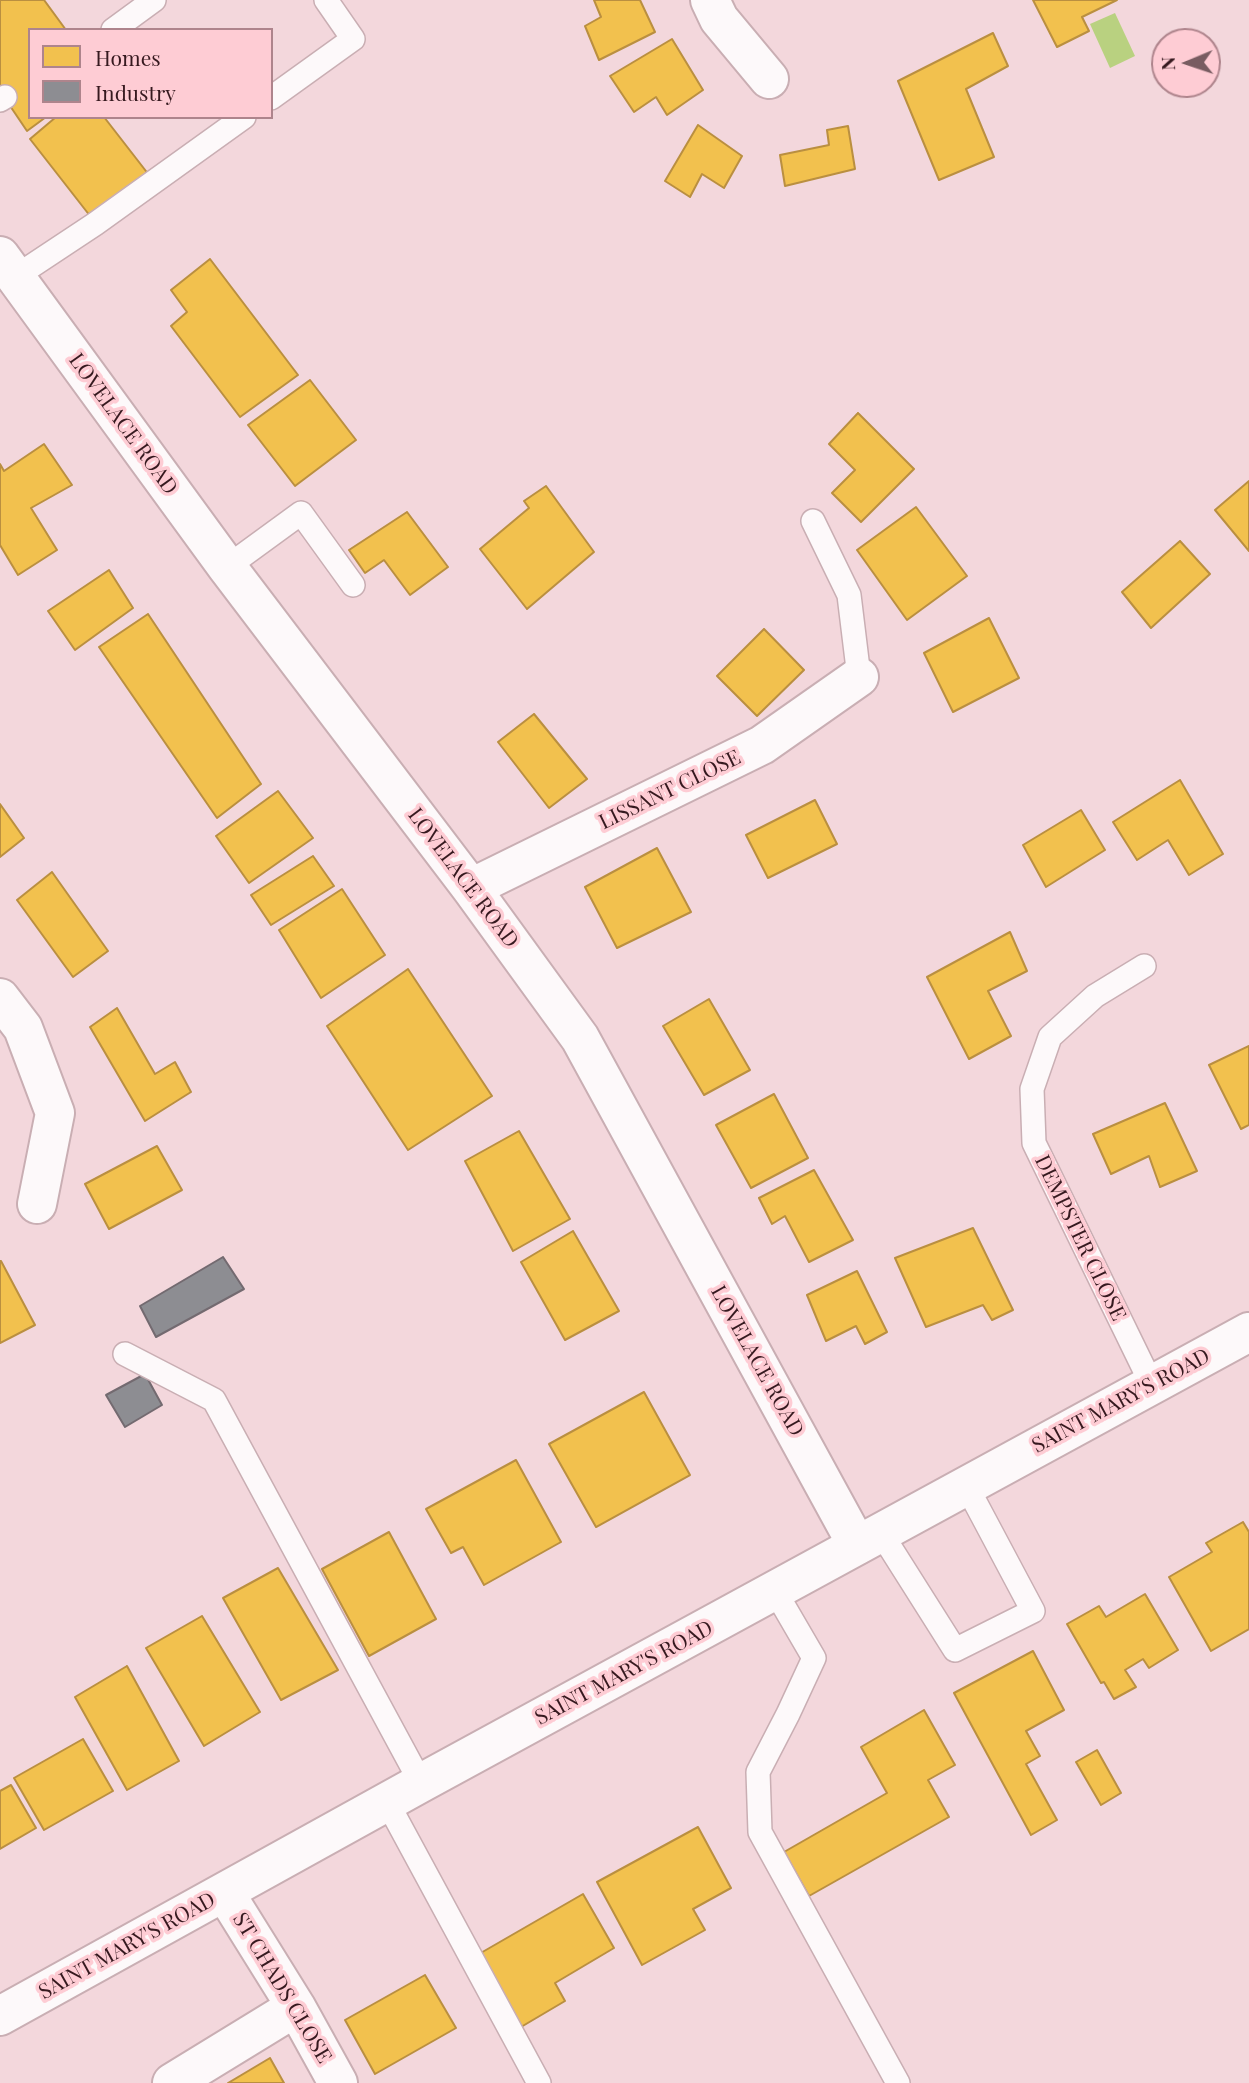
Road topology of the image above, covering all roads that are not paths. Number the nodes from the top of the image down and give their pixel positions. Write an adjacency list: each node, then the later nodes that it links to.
1 (154, 0): 4 (lane)
2 (326, 0): 6 (lane)
3 (710, 0): 5 (street)
4 (116, 28)
5 (769, 79)
6 (273, 97)
7 (241, 119): 8 (lane)
8 (8, 267): 10 (street, LOVELACE ROAD)
9 (813, 521): 12 (lane)
10 (227, 568): 11 (lane); 13 (street, LOVELACE ROAD)
11 (353, 585)
12 (859, 677): 13 (street, LISSANT CLOSE)
13 (471, 888): 21 (street, LOVELACE ROAD)
14 (1144, 966): 19 (lane, DEMPSTER CLOSE)
15 (0, 998): 16 (street)
16 (37, 1204)
17 (1249, 1332): 19 (street, SAINT MARY'S ROAD)
18 (125, 1354): 23 (lane)
19 (1152, 1385): 20 (street, SAINT MARY'S ROAD)
20 (966, 1485): 21 (street, SAINT MARY'S ROAD); 21 (lane)
21 (869, 1539): 22 (street, SAINT MARY'S ROAD)
22 (775, 1591): 23 (street, SAINT MARY'S ROAD); 31 (lane)
23 (421, 1783): 24 (street, SAINT MARY'S ROAD)
24 (387, 1802): 25 (street, SAINT MARY'S ROAD); 30 (lane)
25 (225, 1893): 26 (street, ST CHADS CLOSE); 27 (street, SAINT MARY'S ROAD)
26 (296, 2007): 28 (street); 29 (street, ST CHADS CLOSE)
27 (0, 2016)
28 (172, 2083)
29 (338, 2083)
30 (539, 2083)
31 (898, 2083)

